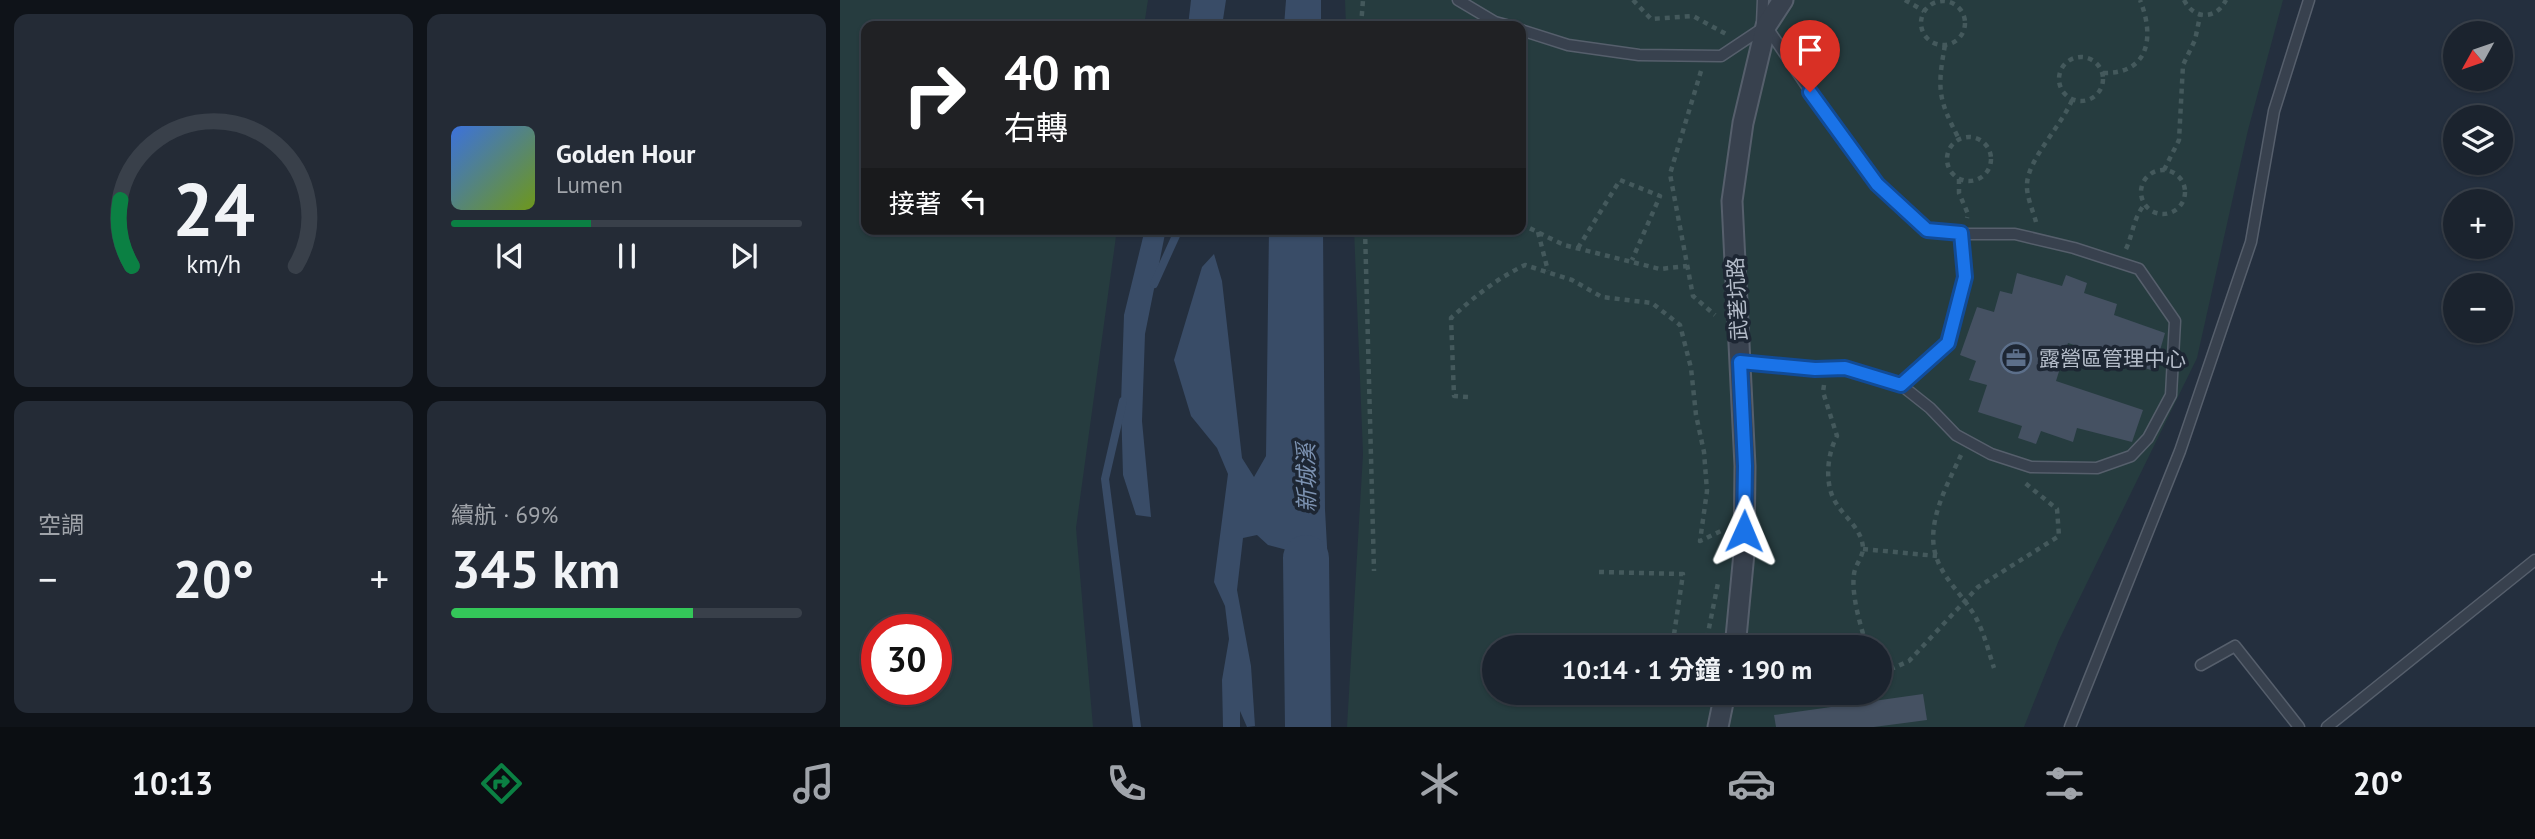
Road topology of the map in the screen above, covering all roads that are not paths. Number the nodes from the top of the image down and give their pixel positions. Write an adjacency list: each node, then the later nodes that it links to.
1 (1458, 0): 5 (lane)
2 (1763, 0): 6 (lane)
3 (1783, 0): 6 (street, 武荖坑路)
4 (2309, 0): 16 (lane)
5 (1492, 21)
6 (1766, 26): 7 (lane); 8 (lane); 9 (street, 武荖坑路)
7 (1526, 32)
8 (1961, 233): 10 (lane); 10 (lane)
9 (1740, 362): 10 (lane); 12 (street, 武荖坑路)
10 (1901, 385)
11 (2535, 559): 18 (lane)
12 (1736, 635)
13 (2200, 665): 17 (lane)
14 (1723, 705): 15 (street)
15 (1718, 727)
16 (2070, 727)
17 (2299, 727)
18 (2327, 727)

